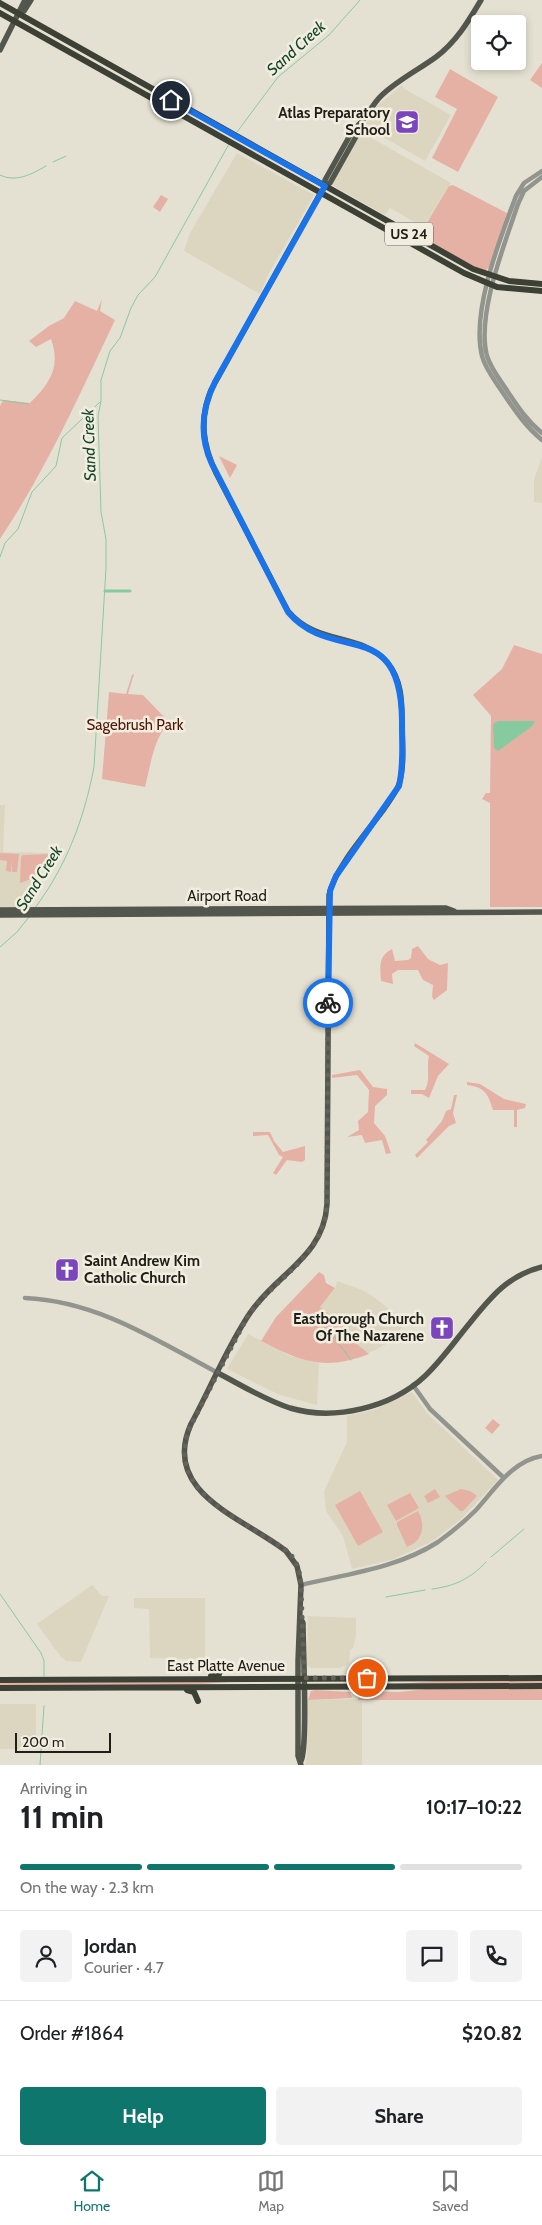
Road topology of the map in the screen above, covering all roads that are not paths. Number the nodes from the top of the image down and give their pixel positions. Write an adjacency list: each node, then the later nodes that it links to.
1 (25, 0): 6 (main road)
2 (31, 0): 6 (main road)
3 (481, 0): 11 (main road)
4 (0, 3): 6 (highway, US 24)
5 (0, 12): 7 (highway, US 24)
6 (19, 13): 7 (main road); 11 (highway, US 24)
7 (16, 21): 8 (main road); 11 (highway, US 24)
8 (0, 50)
9 (542, 171): 12 (street)
10 (542, 177): 12 (street)
11 (323, 189): 12 (highway, US 24); 13 (highway, US 24); 19 (main road)
12 (492, 277): 13 (street); 14 (highway, US 24)
13 (490, 284): 15 (highway, US 24); 16 (street); 17 (street)
14 (542, 284)
15 (542, 291)
16 (542, 433)
17 (542, 440)
18 (0, 910): 21 (main road, Airport Road)
19 (328, 911): 20 (main road, Airport Road); 21 (main road, Airport Road); 25 (main road)
20 (542, 912)
21 (15, 913): 22 (main road, Airport Road)
22 (0, 915)
23 (542, 1267): 26 (main road)
24 (25, 1298): 25 (street)
25 (218, 1373): 26 (main road); 29 (main road)
26 (413, 1385): 28 (street)
27 (542, 1456): 28 (street)
28 (504, 1478): 29 (street)
29 (301, 1585): 33 (main road)
30 (247, 1678): 32 (highway, East Platte Avenue); 32 (highway); 33 (highway, East Platte Avenue)
31 (542, 1678): 33 (highway, East Platte Avenue)
32 (195, 1679): 34 (highway, East Platte Avenue)
33 (301, 1679): 38 (main road)
34 (0, 1680)
35 (542, 1686): 38 (highway, East Platte Avenue)
36 (166, 1687): 37 (highway, East Platte Avenue); 37 (highway); 39 (highway, East Platte Avenue)
37 (227, 1687): 38 (highway, East Platte Avenue)
38 (301, 1687): 40 (main road)
39 (0, 1688)
40 (300, 1763)

